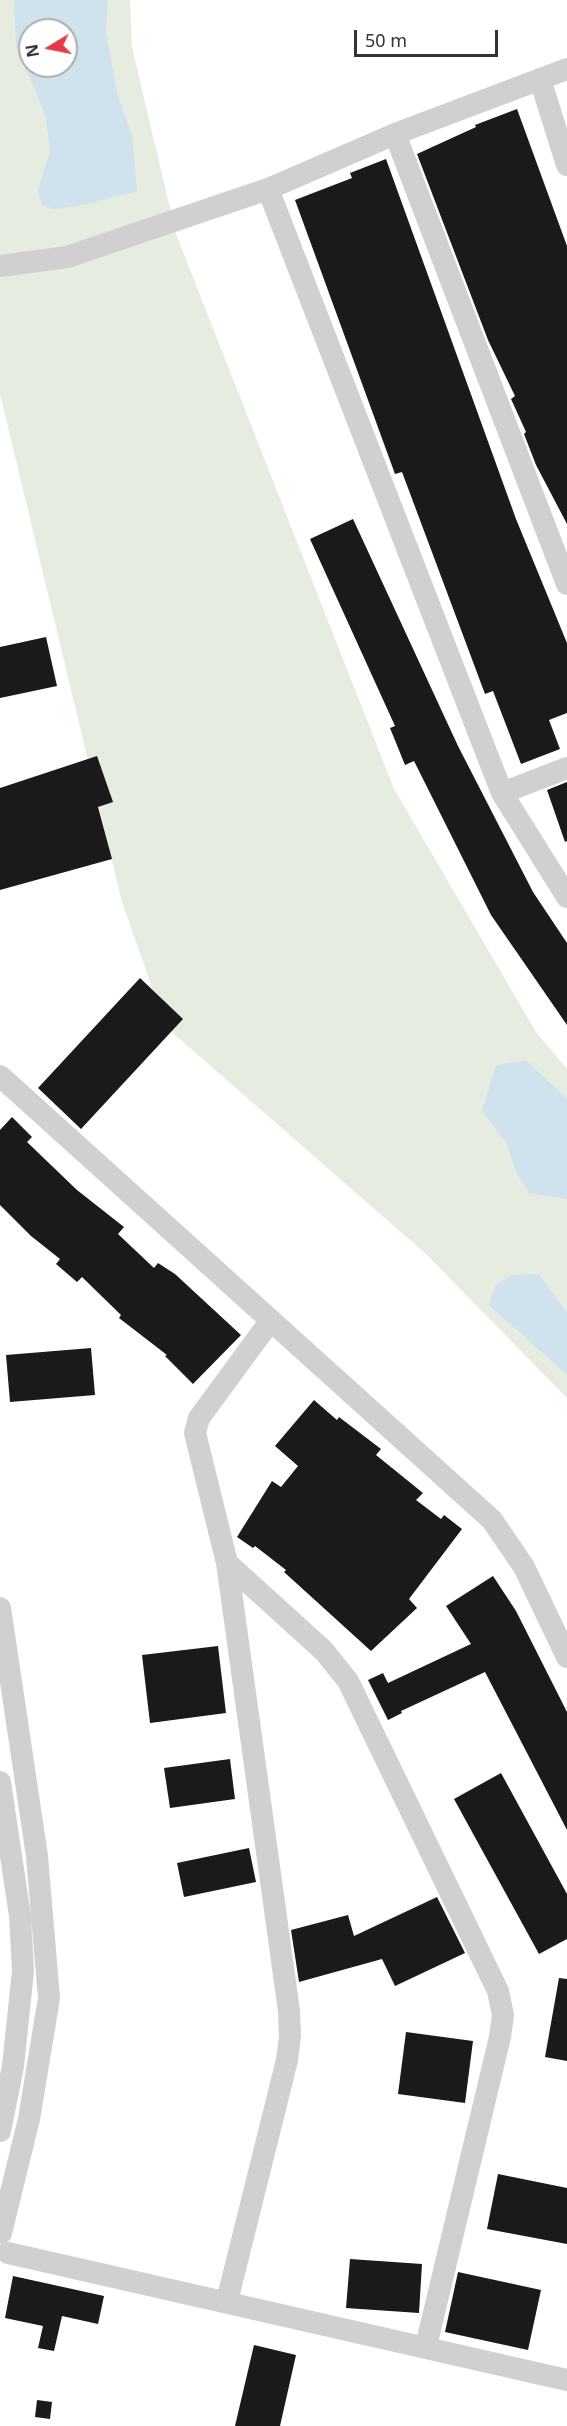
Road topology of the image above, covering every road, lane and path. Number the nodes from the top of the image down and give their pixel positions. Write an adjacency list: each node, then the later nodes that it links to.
1 (567, 69): 2 (street)
2 (540, 79): 3 (street); 4 (street)
3 (395, 134): 5 (street); 7 (street)
4 (567, 165)
5 (268, 189): 6 (street); 9 (street)
6 (0, 266)
7 (567, 584)
8 (567, 768): 9 (street)
9 (502, 793): 10 (street)
10 (567, 897)
11 (0, 1076): 12 (street)
12 (271, 1320): 13 (street); 15 (street)
13 (227, 1563): 20 (street); 21 (street)
14 (0, 1608): 16 (street)
15 (567, 1657)
16 (4, 1666): 19 (street)
17 (0, 1782): 18 (street)
18 (0, 2131)
19 (2, 2246): 20 (street)
20 (227, 2301): 21 (street)
21 (426, 2346): 22 (street)
22 (567, 2379)

